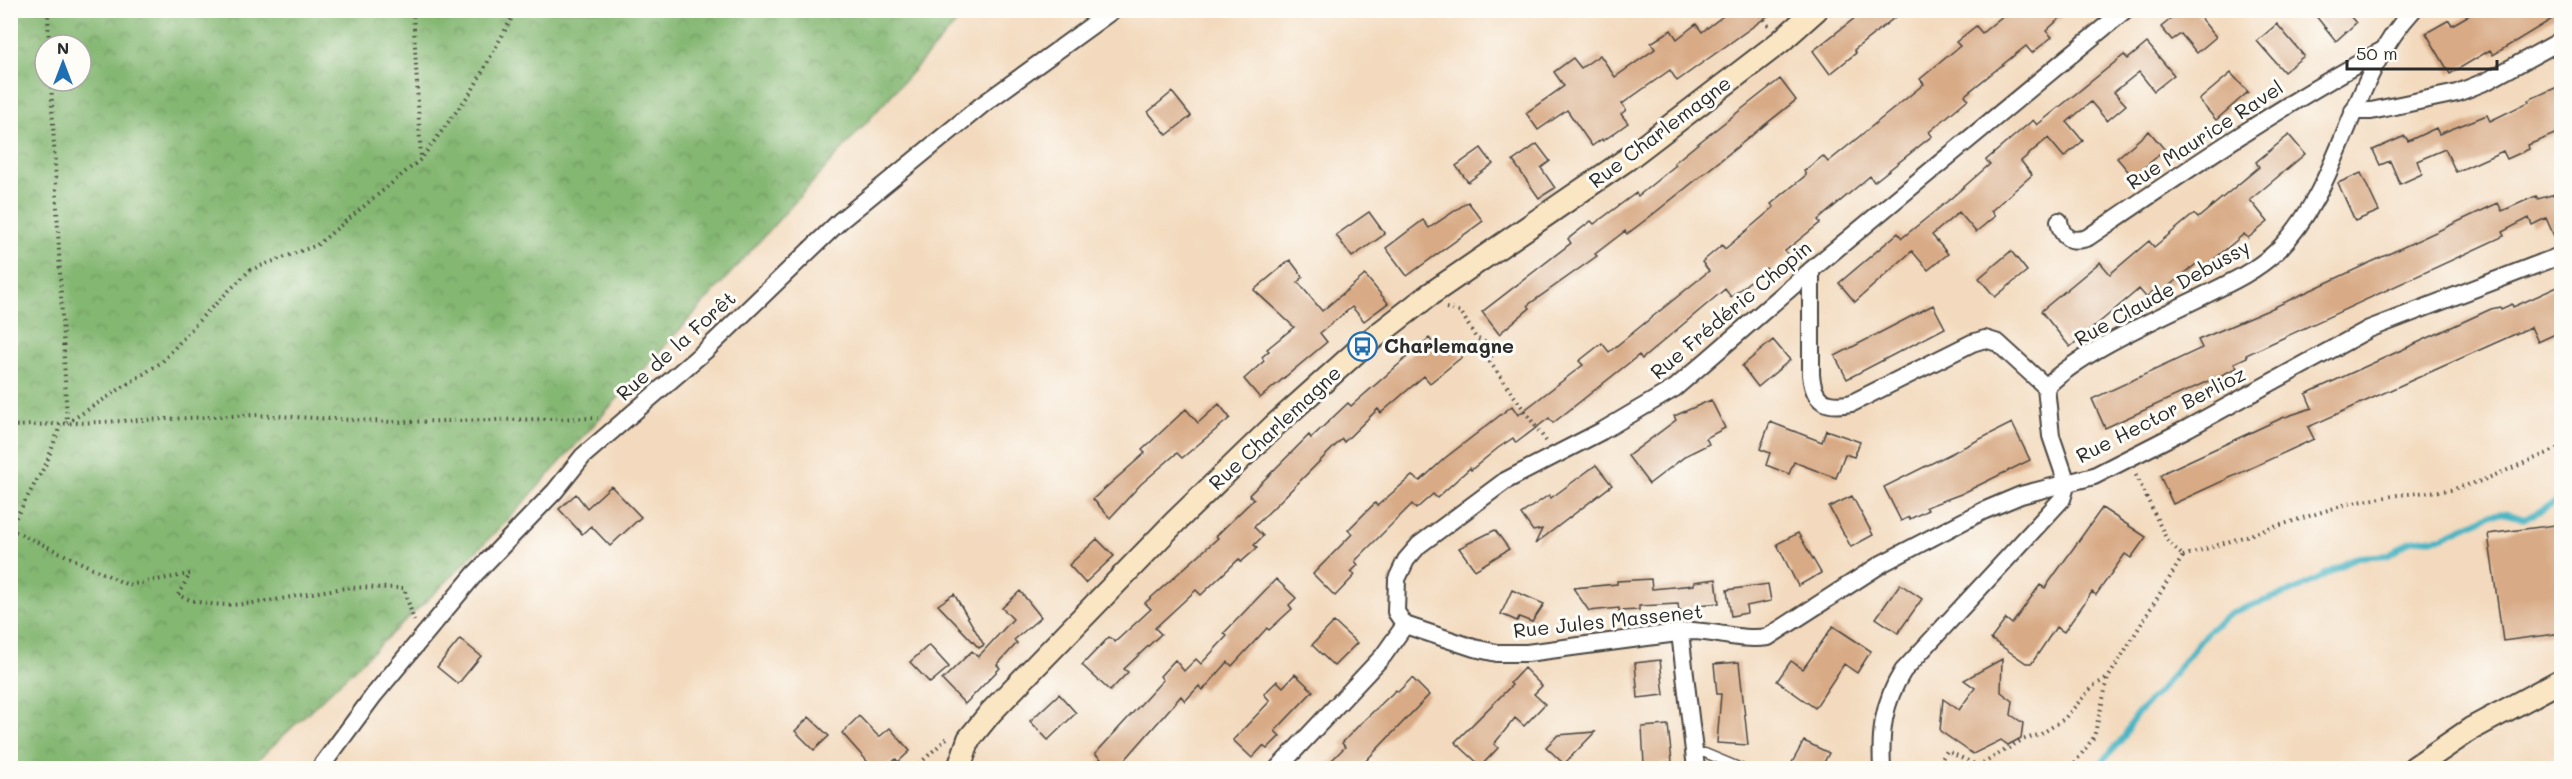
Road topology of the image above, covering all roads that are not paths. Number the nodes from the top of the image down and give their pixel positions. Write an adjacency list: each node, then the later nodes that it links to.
1 (1113, 10): 17 (street, Rue de la Forêt)
2 (1816, 10): 18 (street, Rue Charlemagne)
3 (2125, 10): 10 (street, Rue Frédéric Chopin)
4 (2413, 10): 6 (street, Rue Claude Debussy)
5 (2562, 40): 7 (street)
6 (2383, 50): 7 (street, Rue Claude Debussy); 8 (street, Rue Maurice Ravel)
7 (2353, 111): 11 (street, Rue Claude Debussy)
8 (2059, 221)
9 (2562, 255): 12 (street, Rue Hector Berlioz)
10 (1811, 270): 11 (street); 13 (street, Rue Frédéric Chopin)
11 (2046, 387): 12 (street)
12 (2067, 483): 14 (street, Rue Jules Massenet); 21 (street, Rue Hector Berlioz)
13 (1405, 625): 14 (street, Rue Jules Massenet); 19 (street)
14 (1680, 633): 16 (street)
15 (2562, 680): 22 (street)
16 (1695, 761): 20 (lane)
17 (320, 768)
18 (959, 768)
19 (1278, 768)
20 (1741, 768)
21 (1882, 768)
22 (2414, 768)

